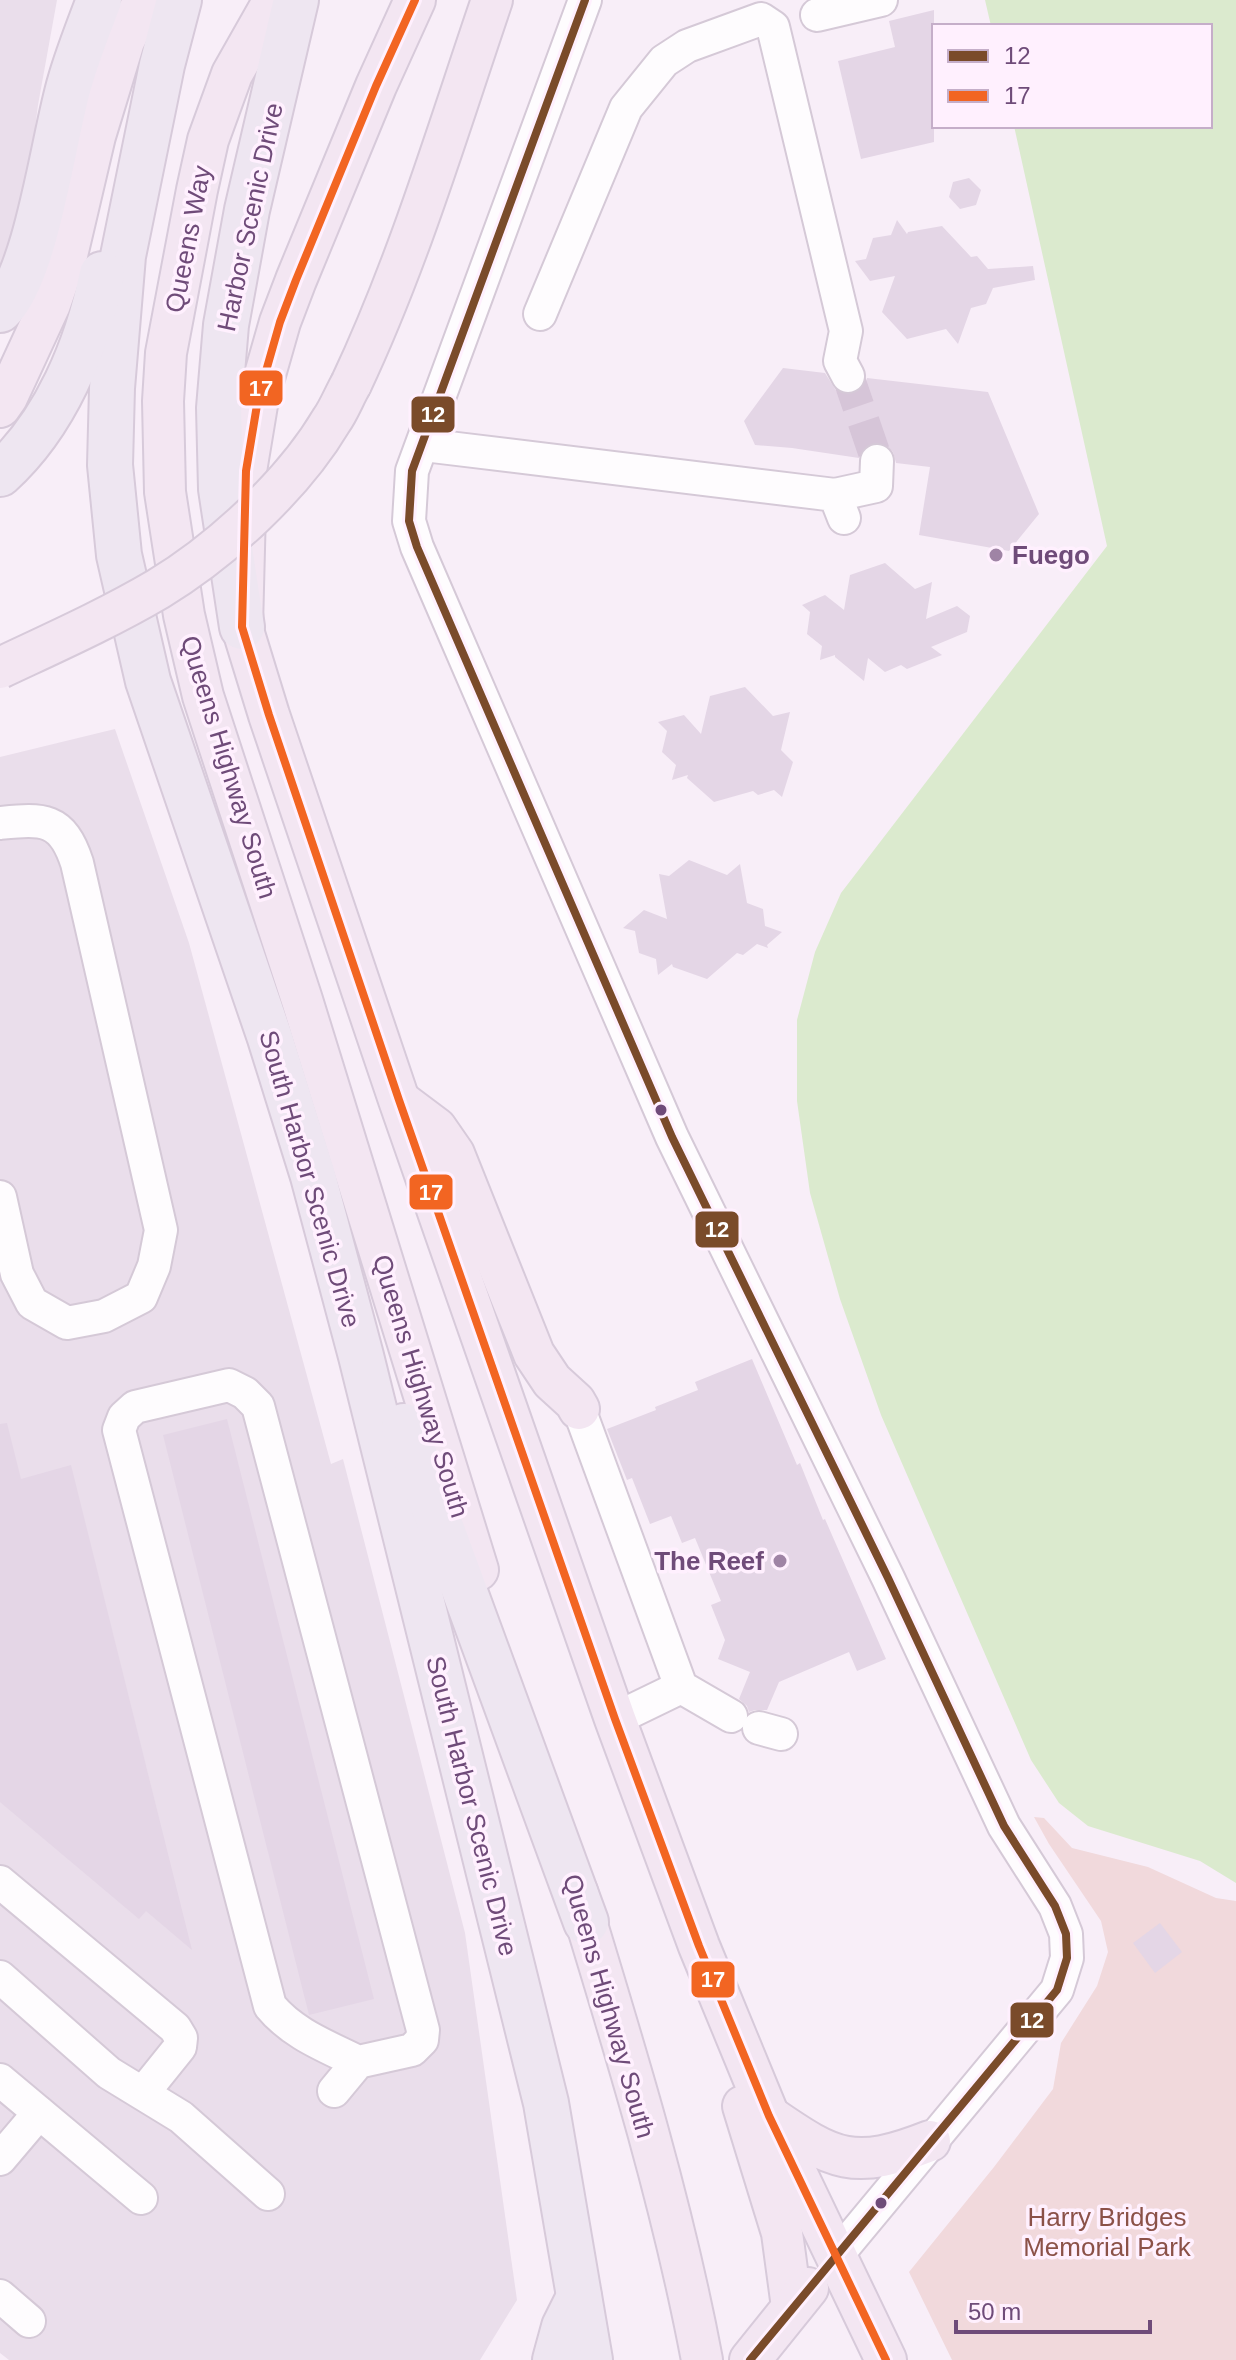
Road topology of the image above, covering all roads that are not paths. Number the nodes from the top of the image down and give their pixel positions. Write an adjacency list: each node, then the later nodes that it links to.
1 (99, 0): 12 (highway)
2 (144, 0): 14 (main road)
3 (179, 0): 11 (highway, South Harbor Scenic Drive)
4 (274, 0): 21 (main road, Queens Way)
5 (296, 0): 22 (highway, Harbor Scenic Drive)
6 (415, 0): 22 (main road)
7 (492, 0): 23 (main road, bridge)
8 (585, 0): 18 (street)
9 (881, 0): 10 (street)
10 (817, 15)
11 (162, 65): 20 (highway); 26 (highway, South Harbor Scenic Drive)
12 (0, 310)
13 (540, 314): 15 (street)
14 (31, 345): 16 (main road); 17 (main road)
15 (848, 376)
16 (0, 385)
17 (0, 407)
18 (424, 445): 19 (street); 42 (street)
19 (877, 461)
20 (0, 474)
21 (165, 492): 34 (main road, Queens Highway South)
22 (242, 627): 25 (main road)
23 (0, 668)
24 (0, 823): 27 (street)
25 (399, 1100): 28 (main road); 30 (main road)
26 (313, 1176): 34 (highway); 48 (highway, South Harbor Scenic Drive)
27 (0, 1197)
28 (579, 1409): 29 (street)
29 (681, 1687): 30 (street); 31 (street)
30 (615, 1719): 32 (main road)
31 (757, 1726)
32 (655, 1826): 41 (main road); 49 (main road)
33 (0, 1882): 39 (street)
34 (586, 1922): 53 (main road, Queens Highway South)
35 (0, 1977): 39 (street)
36 (358, 2062): 36 (street); 38 (street)
37 (0, 2080): 40 (street)
38 (334, 2091)
39 (143, 2093): 44 (street)
40 (39, 2113): 43 (street); 45 (street)
41 (769, 2116): 42 (main road); 46 (main road)
42 (930, 2141): 46 (street)
43 (0, 2159)
44 (268, 2194)
45 (141, 2198)
46 (837, 2255): 49 (main road); 55 (main road)
47 (0, 2296): 50 (street)
48 (579, 2297): 51 (highway); 52 (highway, South Harbor Scenic Drive)
49 (792, 2307): 54 (main road)
50 (29, 2321)
51 (555, 2360)
52 (590, 2360)
53 (702, 2360)
54 (750, 2360)
55 (886, 2360)

